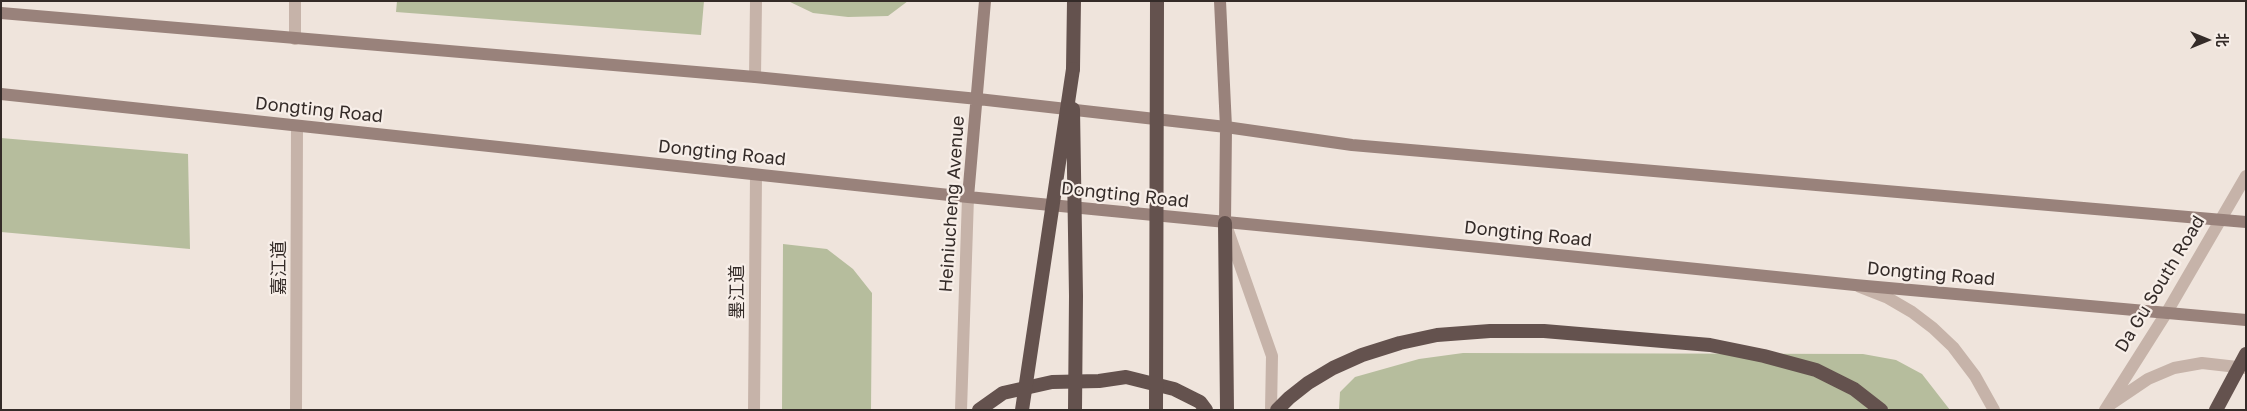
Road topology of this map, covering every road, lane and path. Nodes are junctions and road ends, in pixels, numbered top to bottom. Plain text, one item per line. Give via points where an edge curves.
1 (295, 1) edge
2 (756, 1) edge
3 (985, 1) edge
4 (1074, 1) edge
5 (1157, 1) edge
6 (1220, 1) edge
7 (1, 13) edge
8 (294, 39) junction
9 (1073, 69) junction
10 (755, 77) junction
11 (1, 94) edge
12 (978, 99) junction
13 (297, 126) junction
14 (1226, 128) junction
15 (756, 175) junction
16 (2246, 176) edge
17 (968, 198) junction
18 (2220, 219) junction
19 (1225, 222) junction
20 (2246, 222) edge
21 (1855, 285) junction
22 (2167, 312) junction
23 (2246, 320) edge
24 (2246, 354) edge
25 (2246, 368) edge
26 (2106, 408) edge
27 (296, 410) edge
28 (754, 410) edge
29 (961, 410) edge
30 (979, 410) edge
31 (1022, 410) edge
32 (1075, 410) edge
33 (1156, 410) edge
34 (1206, 410) edge
35 (1227, 410) edge
36 (1271, 410) edge
37 (1277, 410) edge
38 (1881, 410) edge
39 (1994, 410) edge
40 (2216, 410) edge

1 - 8 street
2 - 10 street
3 - 12 main road, Heiniucheng Avenue
4 - 9 highway
5 - 33 highway, bridge
6 - 14 main road
7 - 8 main road
8 - 10 main road
9 - 31 highway, bridge
9 - 32 highway, bridge
10 - 12 main road
11 - 13 main road, Dongting Road
12 - 14 main road
12 - 17 main road, Heiniucheng Avenue
13 - 15 main road, Dongting Road
13 - 27 street, 嘉江道
14 - 18 main road via 1352,145
14 - 19 main road
15 - 17 main road, Dongting Road
15 - 28 street, 墨江道
16 - 18 street, Da Gu South Road
17 - 19 main road, Dongting Road
17 - 29 street, Heiniucheng Avenue
18 - 20 main road
18 - 22 street, Da Gu South Road
19 - 21 main road, Dongting Road
19 - 35 highway
19 - 36 street via 1272,356
21 - 22 main road, Dongting Road
21 - 39 street via 1888,298 1933,328 1953,347 1975,376
22 - 23 main road, Dongting Road
22 - 26 street, Da Gu South Road
24 - 40 highway, bridge
25 - 26 street via 2202,363 2174,368 2148,379
30 - 34 highway via 1003,393 1052,382 1126,377 1174,389 1200,402
37 - 38 highway via 1308,383 1362,355 1436,335 1490,331 1544,331 1710,345 1816,370 1854,389

